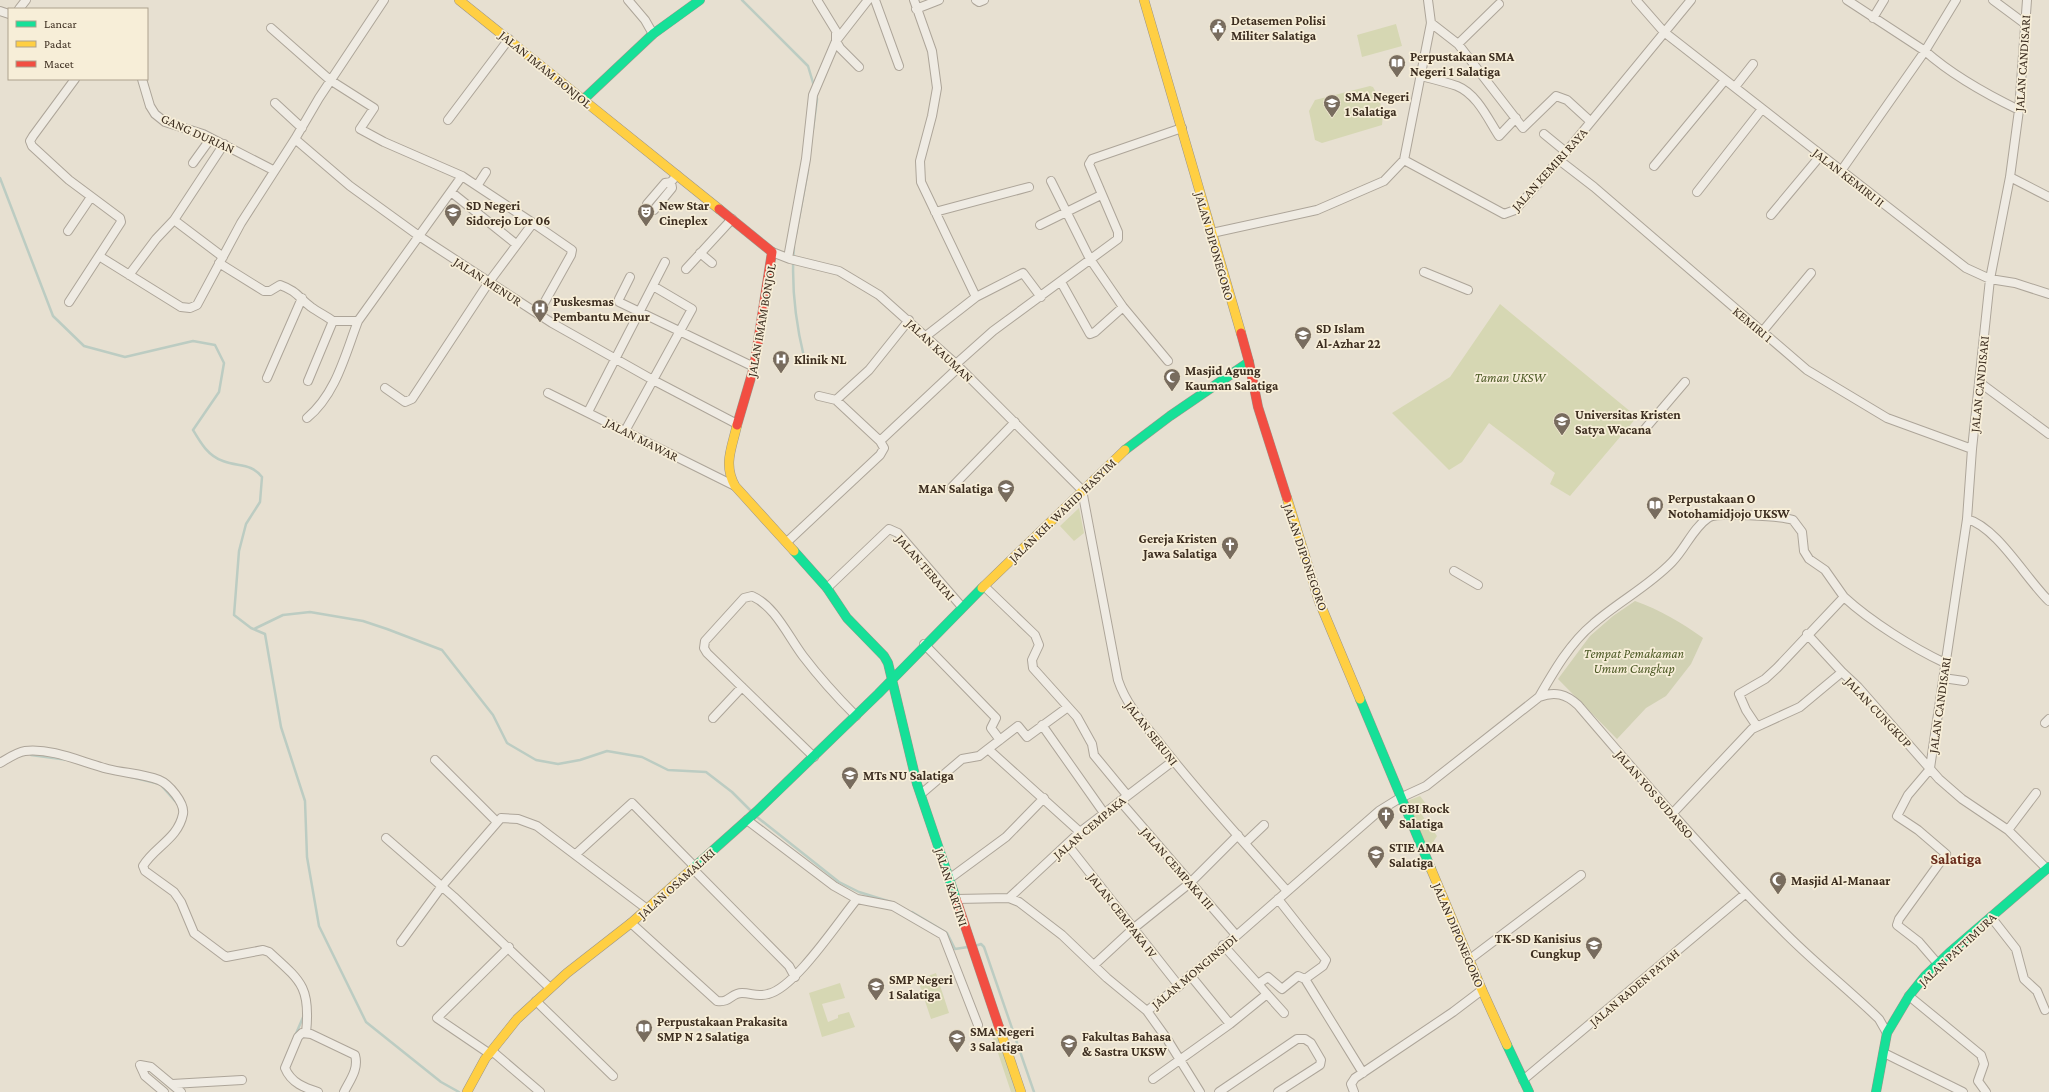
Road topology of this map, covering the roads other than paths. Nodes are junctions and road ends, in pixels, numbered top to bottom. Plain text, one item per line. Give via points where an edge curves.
1 (26, 0) edge
2 (384, 0) edge
3 (459, 0) edge
4 (628, 0) edge
5 (700, 0) edge
6 (817, 0) edge
7 (868, 0) edge
8 (875, 0) edge
9 (914, 0) edge
10 (939, 0) edge
11 (976, 0) edge
12 (984, 0) edge
13 (1144, 0) edge
14 (1428, 0) edge
15 (1636, 0) edge
16 (1691, 0) edge
17 (1846, 0) edge
18 (1884, 0) edge
19 (1956, 0) edge
20 (1993, 0) edge
21 (2027, 0) edge
22 (1499, 4) dead end
23 (20, 8) edge
24 (916, 9) junction
25 (1873, 18) junction
26 (1432, 23) junction
27 (2024, 23) junction
28 (271, 28) dead end
29 (1664, 32) junction
30 (654, 34) junction
31 (509, 39) junction
32 (836, 41) junction
33 (1458, 44) junction
34 (1925, 51) junction
35 (1753, 64) dead end
36 (899, 66) dead end
37 (859, 67) dead end
38 (1421, 76) junction
39 (74, 80) edge
40 (142, 80) edge
41 (330, 80) junction
42 (1725, 80) junction
43 (1735, 87) junction
44 (584, 99) junction
45 (275, 103) dead end
46 (1762, 109) junction
47 (2020, 110) junction
48 (1516, 118) junction
49 (448, 120) dead end
50 (1590, 121) junction
51 (302, 128) junction
52 (1182, 128) junction
53 (1544, 134) dead end
54 (211, 138) junction
55 (295, 139) junction
56 (224, 144) junction
57 (1566, 152) junction
58 (1821, 155) junction
59 (1404, 160) junction
60 (1559, 160) junction
61 (193, 163) dead end
62 (1654, 166) dead end
63 (273, 170) junction
64 (1841, 170) junction
65 (486, 172) dead end
66 (677, 175) junction
67 (462, 176) junction
68 (2010, 177) junction
69 (1051, 181) dead end
70 (671, 182) junction
71 (477, 186) junction
72 (1029, 187) dead end
73 (451, 192) junction
74 (1697, 192) dead end
75 (1101, 195) junction
76 (91, 196) junction
77 (2049, 197) edge
78 (647, 204) dead end
79 (654, 210) dead end
80 (935, 212) junction
81 (1067, 213) junction
82 (1770, 215) dead end
83 (732, 219) junction
84 (174, 220) junction
85 (533, 223) junction
86 (1040, 225) dead end
87 (68, 232) dead end
88 (1212, 233) junction
89 (419, 236) junction
90 (516, 244) junction
91 (772, 252) junction
92 (700, 253) junction
93 (100, 256) junction
94 (792, 259) junction
95 (1090, 259) junction
96 (221, 260) junction
97 (666, 262) dead end
98 (712, 263) dead end
99 (686, 268) dead end
100 (1424, 272) dead end
101 (1811, 272) dead end
102 (129, 274) junction
103 (630, 277) dead end
104 (1990, 279) junction
105 (489, 282) junction
106 (1061, 282) junction
107 (653, 286) junction
108 (1468, 290) dead end
109 (2049, 294) edge
110 (976, 297) junction
111 (1041, 297) junction
112 (302, 298) junction
113 (69, 302) dead end
114 (1124, 307) junction
115 (640, 312) junction
116 (538, 314) junction
117 (909, 320) junction
118 (333, 321) junction
119 (358, 321) junction
120 (680, 331) junction
121 (1762, 332) junction
122 (926, 336) junction
123 (615, 360) junction
124 (1168, 361) dead end
125 (1249, 362) junction
126 (958, 366) junction
127 (754, 367) junction
128 (267, 378) dead end
129 (653, 380) junction
130 (308, 381) dead end
131 (1685, 382) dead end
132 (1979, 382) junction
133 (385, 388) dead end
134 (548, 393) dead end
135 (819, 396) dead end
136 (836, 400) junction
137 (588, 412) junction
138 (307, 418) dead end
139 (1014, 422) junction
140 (737, 424) junction
141 (1644, 430) dead end
142 (625, 431) junction
143 (2049, 434) edge
144 (880, 441) junction
145 (1972, 449) junction
146 (735, 486) junction
147 (952, 486) dead end
148 (1082, 490) junction
149 (1967, 519) junction
150 (787, 542) junction
151 (1454, 571) dead end
152 (1478, 584) dead end
153 (984, 586) junction
154 (827, 588) junction
155 (1844, 597) junction
156 (2049, 601) edge
157 (962, 607) junction
158 (1807, 634) junction
159 (924, 644) junction
160 (1946, 663) junction
161 (1842, 672) junction
162 (1943, 678) junction
163 (892, 679) junction
164 (1964, 681) dead end
165 (742, 687) junction
166 (1539, 697) junction
167 (1068, 707) junction
168 (856, 716) junction
169 (713, 718) dead end
170 (1042, 725) junction
171 (1756, 725) junction
172 (1000, 740) junction
173 (988, 749) junction
174 (814, 758) junction
175 (435, 760) dead end
176 (1173, 761) junction
177 (0, 763) edge
178 (1930, 769) junction
179 (2036, 793) dead end
180 (920, 794) junction
181 (1128, 795) junction
182 (1044, 798) junction
183 (1400, 798) junction
184 (1120, 801) junction
185 (1104, 813) junction
186 (1672, 814) junction
187 (751, 816) junction
188 (497, 822) junction
189 (1264, 825) dead end
190 (2008, 830) junction
191 (1080, 832) junction
192 (1238, 835) junction
193 (386, 838) dead end
194 (1245, 843) junction
195 (1067, 844) junction
196 (576, 854) junction
197 (693, 867) junction
198 (2048, 868) edge
199 (1581, 876) dead end
200 (949, 879) junction
201 (1190, 883) junction
202 (442, 886) junction
203 (1287, 891) junction
204 (1745, 894) junction
205 (1010, 898) junction
206 (857, 899) junction
207 (1278, 899) junction
208 (956, 900) junction
209 (647, 909) junction
210 (1991, 917) junction
211 (631, 923) junction
212 (1134, 928) junction
213 (1236, 935) junction
214 (401, 942) dead end
215 (1223, 945) junction
216 (509, 948) junction
217 (1470, 959) junction
218 (1094, 964) junction
219 (1938, 964) junction
220 (1190, 975) junction
221 (795, 977) junction
222 (1305, 979) junction
223 (1258, 984) junction
224 (1179, 986) junction
225 (550, 988) junction
226 (1482, 990) junction
227 (1267, 994) junction
228 (1909, 996) junction
229 (536, 1001) junction
230 (2046, 1010) dead end
231 (1147, 1011) junction
232 (1284, 1013) dead end
233 (1230, 1024) junction
234 (978, 1025) dead end
235 (306, 1033) junction
236 (1887, 1033) junction
237 (491, 1052) junction
238 (1884, 1053) junction
239 (1181, 1060) junction
240 (1363, 1073) junction
241 (613, 1076) dead end
242 (1153, 1079) dead end
243 (242, 1080) dead end
244 (1523, 1080) junction
245 (172, 1084) junction
246 (160, 1091) edge
247 (181, 1092) edge
248 (318, 1092) edge
249 (344, 1092) edge
250 (467, 1092) edge
251 (540, 1092) edge
252 (1021, 1092) edge
253 (1200, 1092) edge
254 (1219, 1092) edge
255 (1278, 1092) edge
256 (1354, 1092) edge
257 (1529, 1092) edge
258 (1876, 1092) edge
259 (1963, 1092) edge
260 (1986, 1092) edge

1 - 23 street
2 - 41 street
3 - 31 main road, JALAN IMAM BONJOL
4 - 30 street
5 - 30 main road
6 - 32 street via 836,31
7 - 32 street
8 - 36 street
9 - 24 street
10 - 24 street
11 - 12 street
13 - 52 main road, JALAN DIPONEGORO
14 - 26 street
15 - 29 street, JALAN KEMIRI II
16 - 29 street, JALAN KEMIRI RAYA
17 - 25 street
18 - 25 street
19 - 34 street
20 - 27 street
21 - 27 street, JALAN CANDISARI
22 - 33 street
24 - 80 street via 932,51 936,76 937,97 920,161 921,182
25 - 34 street
26 - 33 street
26 - 38 street
27 - 47 street, JALAN CANDISARI
28 - 41 street
29 - 42 street, JALAN KEMIRI II
29 - 50 street, JALAN KEMIRI RAYA
30 - 44 main road
31 - 44 main road, JALAN IMAM BONJOL
31 - 49 street
32 - 37 street
32 - 94 street via 815,91
33 - 48 street
34 - 47 street via 1986,93
34 - 64 street
35 - 43 street
38 - 48 street via 1465,91 1474,98 1499,136
38 - 59 street
39 - 76 street via 30,141 42,157
40 - 54 street, GANG DURIAN via 155,114 165,122
41 - 51 street
41 - 67 street via 374,108 360,129
42 - 43 street, JALAN KEMIRI II
42 - 62 street
43 - 46 street, JALAN KEMIRI II
44 - 66 main road, JALAN IMAM BONJOL
45 - 51 street
46 - 58 street, JALAN KEMIRI II
46 - 74 street
47 - 68 street, JALAN CANDISARI
48 - 50 street via 1524,128 1556,96 1567,100
50 - 57 street, JALAN KEMIRI RAYA
51 - 55 street
52 - 75 street via 1092,159 1089,164
52 - 88 main road, JALAN DIPONEGORO
53 - 57 street
54 - 56 street, GANG DURIAN
54 - 61 street
55 - 63 street
55 - 89 street, JALAN MENUR via 350,186
56 - 63 street, GANG DURIAN
56 - 84 street
57 - 60 street, JALAN KEMIRI RAYA
58 - 64 street, JALAN KEMIRI II
58 - 82 street
59 - 60 street, JALAN KEMIRI RAYA via 1504,214 1515,210
59 - 88 street via 1384,181 1317,210
60 - 121 street, KEMIRI 1 via 1594,187
63 - 96 street
64 - 104 street, JALAN KEMIRI II via 1966,268
65 - 71 street
66 - 70 street
66 - 83 main road, JALAN IMAM BONJOL
67 - 71 street
67 - 73 street
68 - 77 street
68 - 104 street, JALAN CANDISARI
69 - 81 street
70 - 78 street via 665,183
70 - 79 street via 672,188
71 - 85 street
72 - 80 street
73 - 89 street
73 - 90 street
75 - 81 street
75 - 95 street via 1119,236 1116,242
76 - 87 street
76 - 93 street via 121,220
80 - 110 street
81 - 86 street
81 - 95 street
83 - 91 main road, JALAN IMAM BONJOL
83 - 92 street
84 - 96 street
84 - 102 street
85 - 90 street
85 - 116 street via 572,250 572,255
88 - 125 main road, JALAN DIPONEGORO
89 - 105 street, JALAN MENUR
89 - 119 street
90 - 105 street
91 - 94 street, JALAN KAUMAN
91 - 127 main road, JALAN IMAM BONJOL
92 - 98 street
92 - 99 street
93 - 102 street
93 - 113 street
94 - 117 street, JALAN KAUMAN via 847,274 879,295
95 - 106 street
95 - 114 street
96 - 102 street via 198,304 190,308 181,307
96 - 112 street via 264,291 270,291 280,285
97 - 107 street
100 - 108 street
101 - 121 street
103 - 115 street via 619,300
104 - 109 street, JALAN KEMIRI II via 2015,283
104 - 132 street, JALAN CANDISARI
105 - 116 street, JALAN MENUR
105 - 133 street via 412,399 405,402
106 - 111 street
106 - 114 street via 1090,334
107 - 115 street
107 - 120 street via 691,308
110 - 111 street via 1023,274
110 - 122 street
111 - 126 street via 993,331
112 - 118 street
112 - 128 street
114 - 124 street
115 - 120 street
115 - 123 street
116 - 123 street, JALAN MENUR
117 - 122 street, JALAN KAUMAN
117 - 136 street via 870,370
118 - 119 street
118 - 130 street
119 - 138 street via 332,388 319,408
120 - 127 street
120 - 129 street
121 - 145 street, KEMIRI 1 via 1807,370 1887,418
122 - 126 street, JALAN KAUMAN
123 - 129 street, JALAN MENUR
123 - 137 street
125 - 148 main road, JALAN KH. WAHID HASYIM via 1170,416 1122,453
125 - 183 main road, JALAN DIPONEGORO via 1261,414 1319,601
126 - 139 street, JALAN KAUMAN
126 - 144 street
127 - 140 main road, JALAN IMAM BONJOL
129 - 140 street, JALAN MENUR
129 - 142 street
131 - 141 street
132 - 143 street
132 - 145 street, JALAN CANDISARI
134 - 137 street, JALAN MAWAR
135 - 136 street
136 - 144 street
137 - 142 street, JALAN MAWAR
139 - 147 street
139 - 148 street, JALAN KAUMAN
140 - 146 main road, JALAN IMAM BONJOL via 728,464 729,475
142 - 146 street, JALAN MAWAR
144 - 150 street via 884,446 880,455
145 - 149 street, JALAN CANDISARI
146 - 150 main road, JALAN IMAM BONJOL
148 - 153 main road, JALAN KH. WAHID HASYIM
148 - 176 street, JALAN SERUNI via 1120,687 1128,704
149 - 156 street via 1985,528
149 - 160 street, JALAN CANDISARI
150 - 154 main road, JALAN IMAM BONJOL
151 - 152 street
153 - 157 main road, JALAN KH. WAHID HASYIM
153 - 167 street via 1035,636 1039,645 1032,660 1033,668
154 - 157 street, JALAN TERATAI via 889,529 898,533
154 - 163 main road, JALAN IMAM BONJOL via 847,618 884,656
155 - 158 street
155 - 160 street via 1924,653
155 - 166 street via 1825,570 1804,551 1802,532 1792,520 1757,516 1715,516 1709,518 1695,532 1672,563 1592,624 1578,639
157 - 159 main road, JALAN KH. WAHID HASYIM
158 - 161 street
158 - 171 street via 1771,674 1739,694
159 - 163 main road, JALAN KH. WAHID HASYIM
159 - 172 street via 996,718 991,728
160 - 162 street, JALAN CANDISARI
161 - 171 street, JALAN CUNGKUP via 1800,707
161 - 178 street, JALAN CUNGKUP
162 - 164 street
162 - 178 street, JALAN CANDISARI
163 - 168 main road, JALAN OSAMALIKI
163 - 180 main road, JALAN KARTINI
165 - 168 street via 704,648 705,641 744,598 752,596 767,605 828,688
165 - 169 street
165 - 174 street
166 - 183 street, JALAN YOS SUDARSO via 1426,786
166 - 186 street, JALAN YOS SUDARSO via 1556,693 1572,700
167 - 170 street
167 - 181 street via 1084,728 1094,755
168 - 174 main road, JALAN OSAMALIKI
170 - 172 street via 1027,737 1018,726
170 - 185 street
171 - 186 street, JALAN CUNGKUP
172 - 173 street
173 - 180 street via 979,756 962,759
173 - 182 street
174 - 187 main road, JALAN OSAMALIKI
175 - 188 street
176 - 181 street, JALAN CEMPAKA
176 - 192 street, JALAN SERUNI
177 - 235 street via 24,751 51,753 160,780 168,786 182,806 183,813 169,841 146,860 144,871 174,892 194,933 214,949 226,957 264,950 296,977 303,987 308,1013
178 - 190 street, JALAN CUNGKUP via 1962,799
178 - 219 street via 1908,795 1897,816 1946,854 1897,925 1924,946
179 - 190 street
180 - 200 main road, JALAN KARTINI
181 - 184 street, JALAN CEMPAKA
182 - 191 street
182 - 200 street via 1024,820 994,846
183 - 203 street, JALAN MONGINSIDI via 1380,811
183 - 217 main road, JALAN DIPONEGORO
184 - 185 street, JALAN CEMPAKA
184 - 201 street, JALAN CEMPAKA III
185 - 191 street, JALAN CEMPAKA
186 - 204 street, JALAN YOS SUDARSO
187 - 197 main road, JALAN OSAMALIKI
187 - 206 street via 826,880
188 - 196 street via 501,818 507,818 529,822
188 - 202 street
189 - 194 street
190 - 198 street, JALAN CUNGKUP
191 - 195 street, JALAN CEMPAKA
192 - 194 street, JALAN SERUNI
192 - 201 street
193 - 202 street
194 - 203 street, JALAN SERUNI
195 - 205 street, JALAN CEMPAKA
195 - 212 street, JALAN CEMPAKA IV
196 - 197 street via 632,803
196 - 209 street
197 - 209 main road, JALAN OSAMALIKI
197 - 221 street via 789,966
198 - 210 main road, JALAN PATTIMURA
199 - 217 street
200 - 208 main road, JALAN KARTINI
201 - 212 street
201 - 213 street, JALAN CEMPAKA III
202 - 214 street
202 - 216 street
203 - 207 street, JALAN MONGINSIDI
204 - 236 street, JALAN YOS SUDARSO via 1879,1019
204 - 244 street, JALAN RADEN PATAH
205 - 208 street
205 - 218 street, JALAN MONGINSIDI via 1056,930
206 - 221 street
206 - 234 street via 893,906 943,935
207 - 213 street, JALAN MONGINSIDI
207 - 222 street via 1326,960 1323,966
208 - 252 main road, JALAN KARTINI
209 - 211 main road, JALAN OSAMALIKI
210 - 219 main road, JALAN PATTIMURA
210 - 230 street via 2016,949 2024,979 2037,991
211 - 221 street via 717,1002 726,1001 743,992 757,996 769,994 786,986
211 - 225 main road, JALAN OSAMALIKI
212 - 218 street
212 - 224 street, JALAN CEMPAKA IV
213 - 215 street, JALAN MONGINSIDI
215 - 220 street, JALAN MONGINSIDI
215 - 223 street
216 - 225 street
216 - 237 street via 437,1018
217 - 226 main road, JALAN DIPONEGORO
218 - 231 street, JALAN MONGINSIDI
219 - 228 main road, JALAN PATTIMURA
220 - 224 street, JALAN MONGINSIDI
220 - 233 street
222 - 223 street via 1298,976 1282,989 1268,977
222 - 240 street via 1317,994
223 - 227 street
224 - 231 street, JALAN MONGINSIDI
225 - 229 main road, JALAN OSAMALIKI
226 - 240 street
226 - 244 main road, JALAN DIPONEGORO
227 - 232 street
227 - 233 street
228 - 236 main road, JALAN PATTIMURA
228 - 260 street via 1981,1055 1984,1064 1978,1081
229 - 237 main road, JALAN OSAMALIKI via 517,1019
229 - 241 street
231 - 239 street
233 - 239 street
235 - 248 street via 298,1037 285,1068 288,1075 297,1083
235 - 249 street via 355,1055 357,1062 354,1074
236 - 238 main road, JALAN PATTIMURA
237 - 250 main road, JALAN OSAMALIKI
237 - 251 street
238 - 258 main road, JALAN PATTIMURA
238 - 259 street
239 - 242 street
239 - 253 street
240 - 256 street via 1352,1082
243 - 245 street
244 - 257 main road, JALAN DIPONEGORO
245 - 246 street via 151,1067 140,1065 145,1076
245 - 247 street
254 - 255 street via 1297,1039 1305,1039 1321,1060 1320,1065

